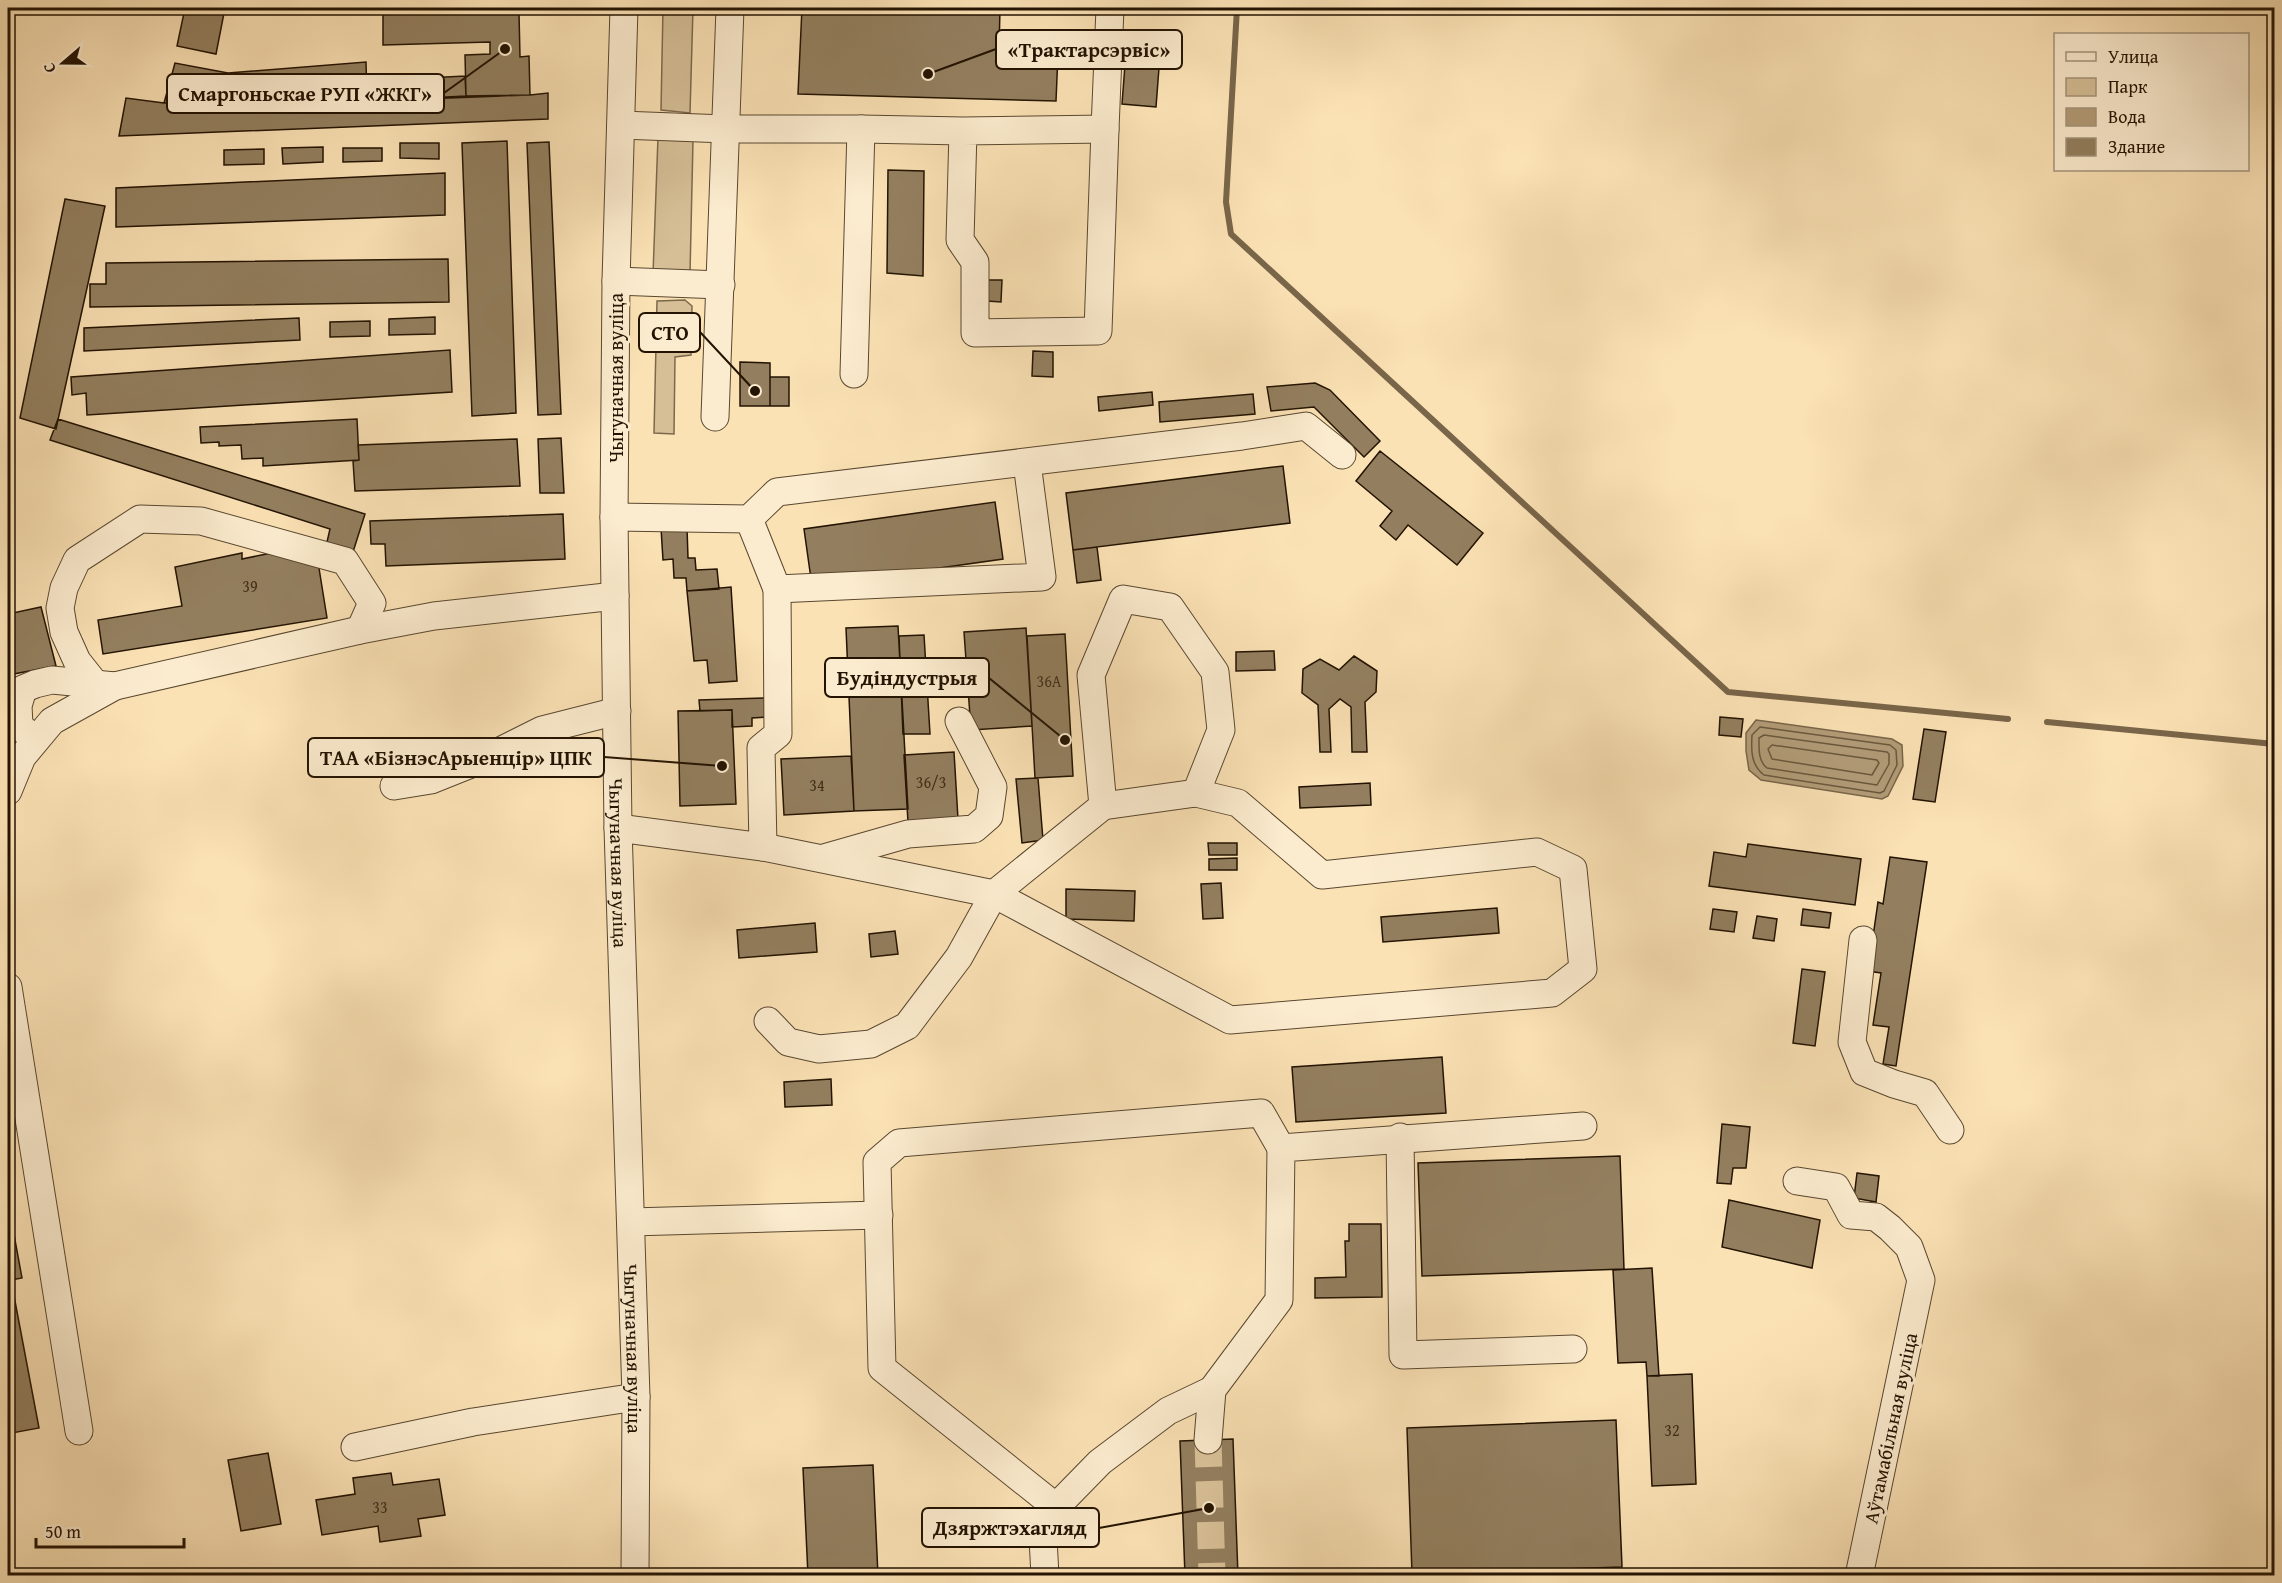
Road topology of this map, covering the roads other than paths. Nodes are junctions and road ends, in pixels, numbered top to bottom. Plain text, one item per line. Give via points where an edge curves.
1 (624, 8) edge
2 (730, 8) edge
3 (1110, 8) edge
4 (621, 125) junction
5 (726, 129) junction
6 (861, 129) junction
7 (1105, 129) junction
8 (963, 131) junction
9 (615, 281) junction
10 (721, 285) junction
11 (854, 374) dead end
12 (715, 417) dead end
13 (1342, 455) dead end
14 (1027, 463) junction
15 (614, 517) junction
16 (749, 519) junction
17 (777, 589) junction
18 (615, 596) junction
19 (360, 630) junction
20 (105, 686) junction
21 (617, 711) junction
22 (959, 721) dead end
23 (26, 738) edge
24 (394, 786) dead end
25 (8, 791) edge
26 (1196, 793) junction
27 (1104, 806) junction
28 (618, 828) junction
29 (763, 848) junction
30 (820, 859) junction
31 (994, 894) junction
32 (1863, 940) dead end
33 (8, 987) edge
34 (768, 1021) dead end
35 (1583, 1126) dead end
36 (1950, 1130) dead end
37 (1400, 1137) junction
38 (1281, 1148) junction
39 (1797, 1181) dead end
40 (879, 1215) junction
41 (631, 1222) junction
42 (1573, 1349) dead end
43 (1212, 1390) junction
44 (636, 1397) junction
45 (79, 1431) dead end
46 (1208, 1440) tunnel mouth
47 (355, 1447) dead end
48 (1056, 1507) junction
49 (635, 1575) edge
50 (1045, 1575) edge
51 (1859, 1575) edge

1 - 4 street, Чыгуначная вуліца
2 - 5 street
3 - 7 street
4 - 5 street
4 - 9 street, Чыгуначная вуліца
5 - 6 street
5 - 10 street
6 - 8 street
6 - 11 street
7 - 8 street
7 - 8 street via 1098,331 1053,332 975,333 975,262 960,240
9 - 10 street
9 - 15 street, Чыгуначная вуліца
10 - 12 street
13 - 14 street via 1306,426
14 - 16 street via 777,492
14 - 17 street via 1042,577
15 - 16 street
15 - 18 street, Чыгуначная вуліца
16 - 17 street
17 - 29 street via 778,734 761,748
18 - 19 street via 434,616
18 - 21 street, Чыгуначная вуліца
19 - 20 street
19 - 20 street via 372,603 345,561 201,521 140,519 77,560 64,588 60,608 64,632 77,661
20 - 23 street
20 - 23 street via 52,680 23,689 18,706 19,725
21 - 24 street via 542,730 432,780
21 - 28 street, Чыгуначная вуліца
22 - 30 street via 993,787 989,816 974,829 908,834
23 - 25 street
26 - 27 street
26 - 27 street via 1221,730 1215,672 1170,607 1123,599 1091,675
26 - 31 street via 1238,803 1322,875 1537,852 1573,869 1584,969 1552,993 1230,1020
27 - 31 street
28 - 29 street
28 - 41 street, Чыгуначная вуліца
29 - 30 street
30 - 31 street
31 - 34 street via 959,957 907,1026 871,1044 819,1049 788,1042
32 - 36 street via 1852,1042 1864,1072 1925,1093
33 - 45 street
35 - 37 street
37 - 38 street
37 - 42 street via 1403,1355
38 - 40 street via 1261,1113 899,1143 878,1162
38 - 43 street via 1279,1300
39 - 51 street, Аўтамабільная вуліца via 1836,1187 1851,1215 1875,1217 1890,1228 1909,1247 1921,1280
40 - 41 street
40 - 48 street via 882,1368
41 - 44 street, Чыгуначная вуліца
43 - 46 street
43 - 48 street via 1168,1411 1100,1462
44 - 47 street via 473,1422
44 - 49 street, Чыгуначная вуліца
48 - 50 street via 1043,1538

